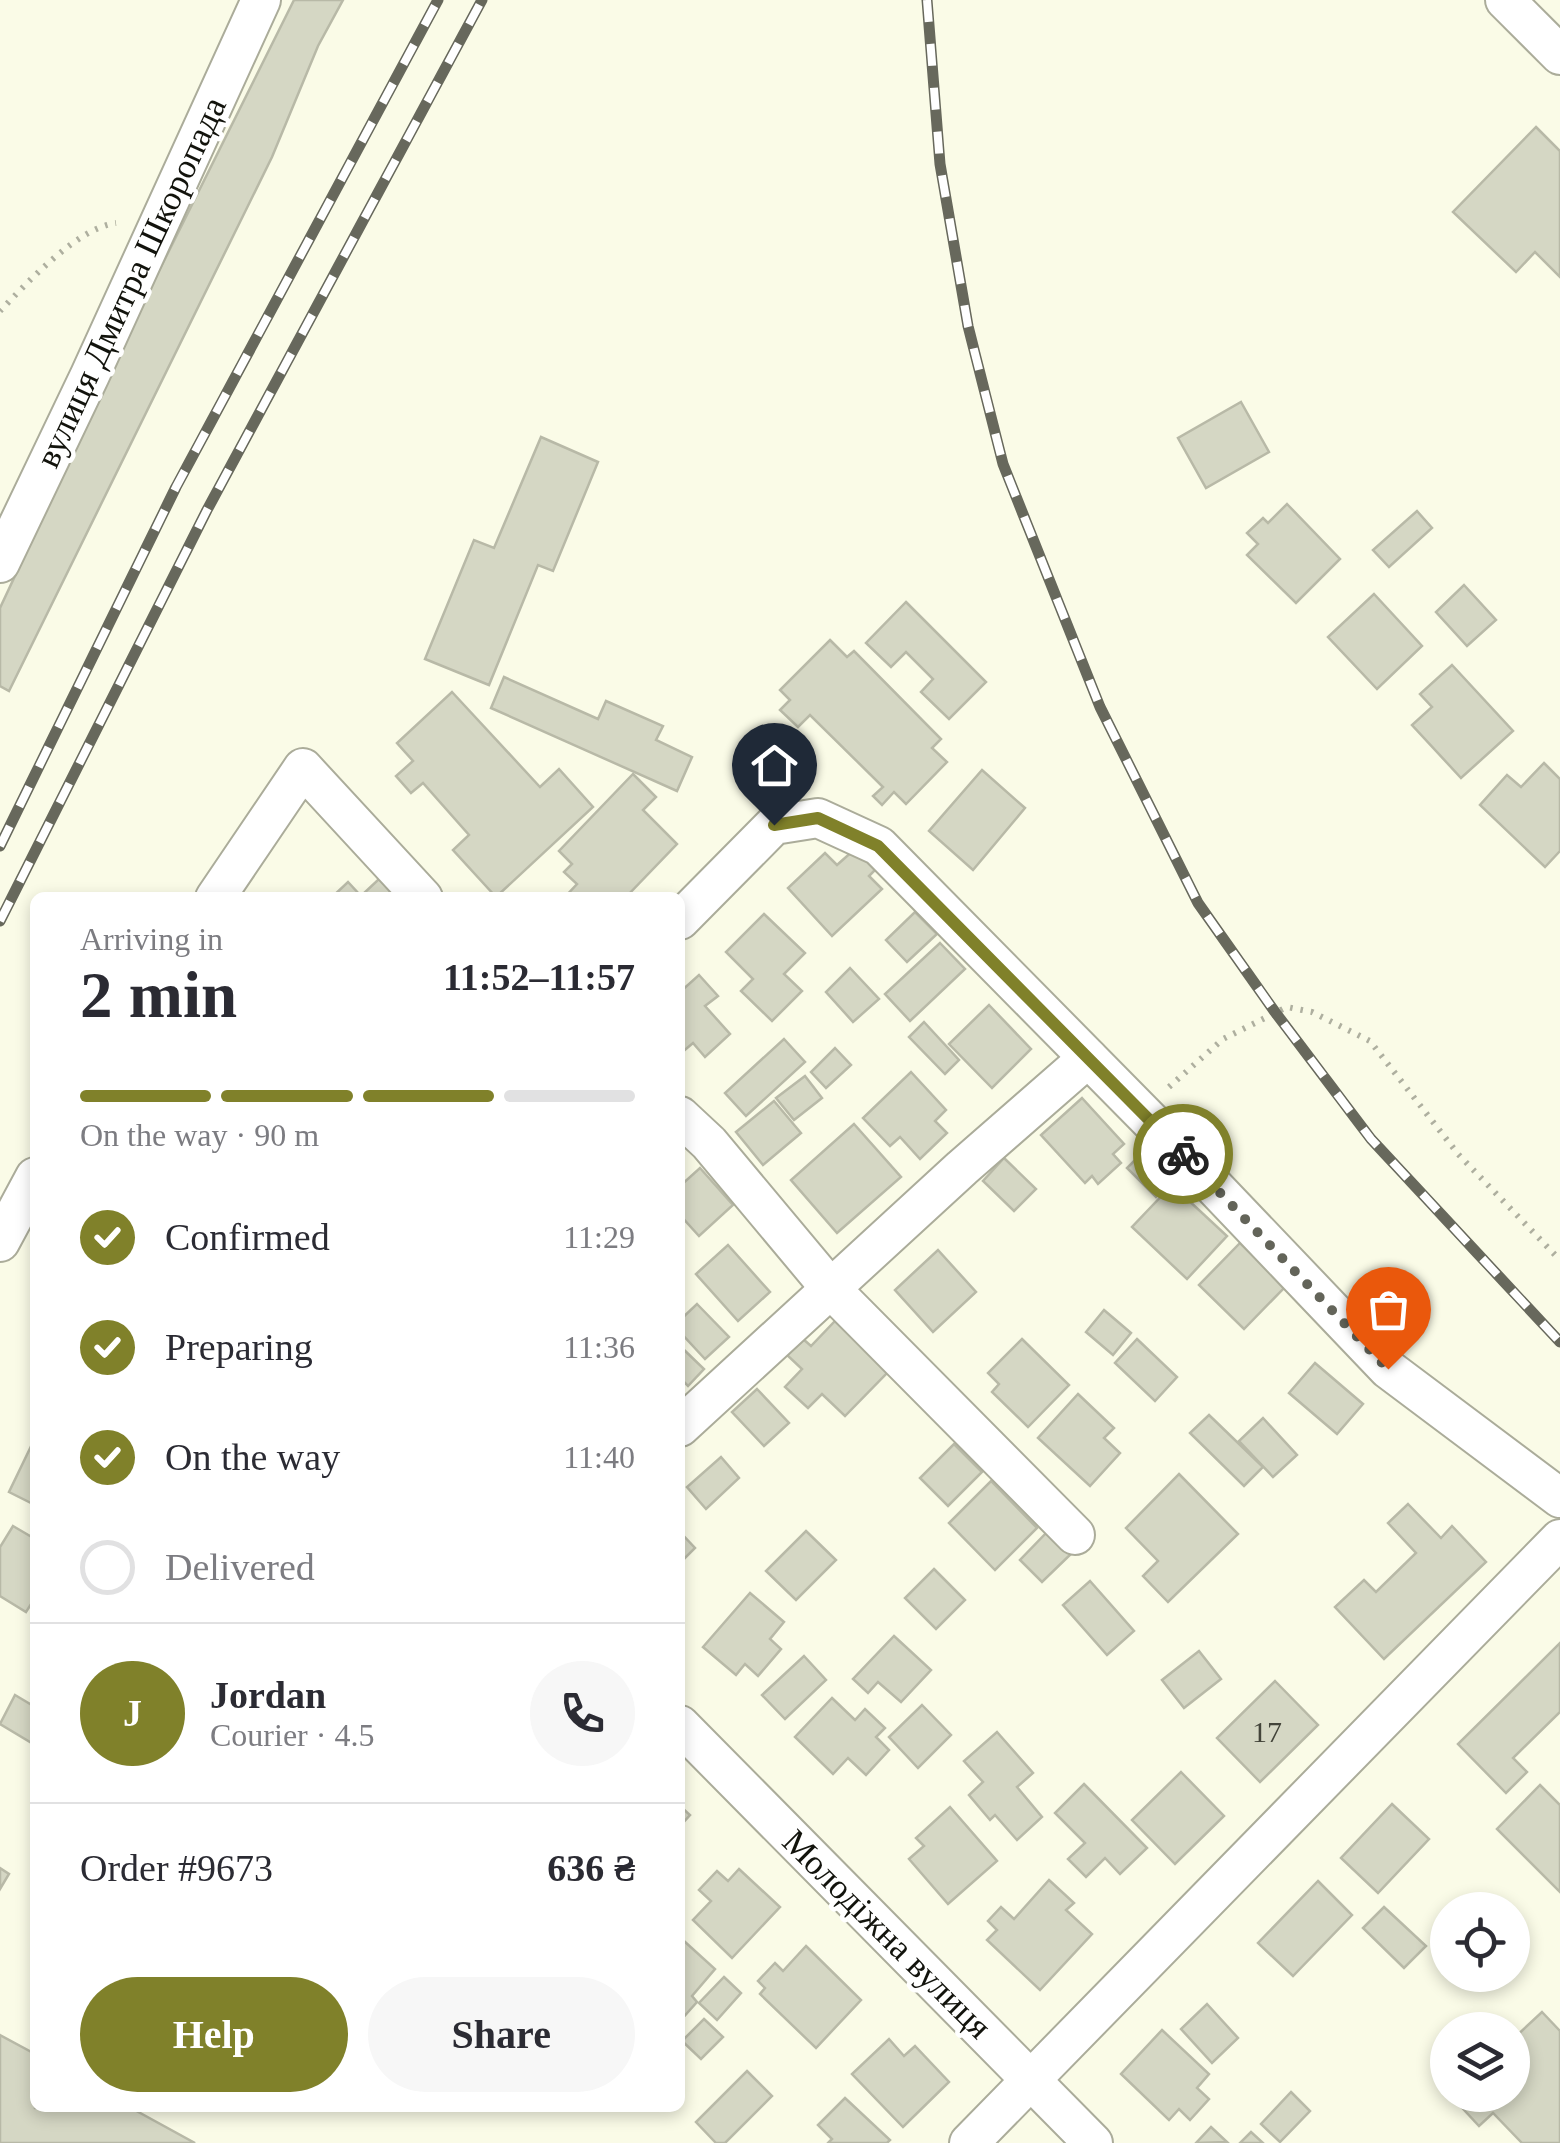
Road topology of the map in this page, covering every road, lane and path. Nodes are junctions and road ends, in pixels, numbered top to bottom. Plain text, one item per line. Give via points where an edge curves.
1 (261, 0) edge
2 (1505, 0) edge
3 (1560, 55) edge
4 (162, 217) junction
5 (0, 312) edge
6 (0, 564) edge
7 (219, 892) edge
8 (417, 892) edge
9 (685, 915) edge
10 (1088, 1058) junction
11 (1141, 1112) junction
12 (685, 1120) edge
13 (30, 1186) edge
14 (0, 1242) edge
15 (1560, 1260) edge
16 (831, 1289) junction
17 (685, 1422) edge
18 (1560, 1498) edge
19 (1075, 1535) dead end
20 (1560, 1539) edge
21 (685, 1731) edge
22 (1033, 2081) junction
23 (970, 2143) edge
24 (1093, 2143) edge

1 - 4 street, вулиця Дмитра Шкоропада
2 - 3 street
4 - 5 path via 103,225 43,266
4 - 6 street, вулиця Дмитра Шкоропада
7 - 8 street via 303,768
9 - 10 street via 774,825 818,818 878,846
10 - 11 street
10 - 16 street
11 - 15 path via 1224,1039 1287,1008 1312,1012 1370,1041 1458,1154
11 - 18 street via 1388,1369
12 - 16 street
13 - 14 street
16 - 17 street
16 - 19 street
20 - 22 street
21 - 22 street, Молодіжна вулиця
22 - 23 street
22 - 24 street, Молодіжна вулиця

